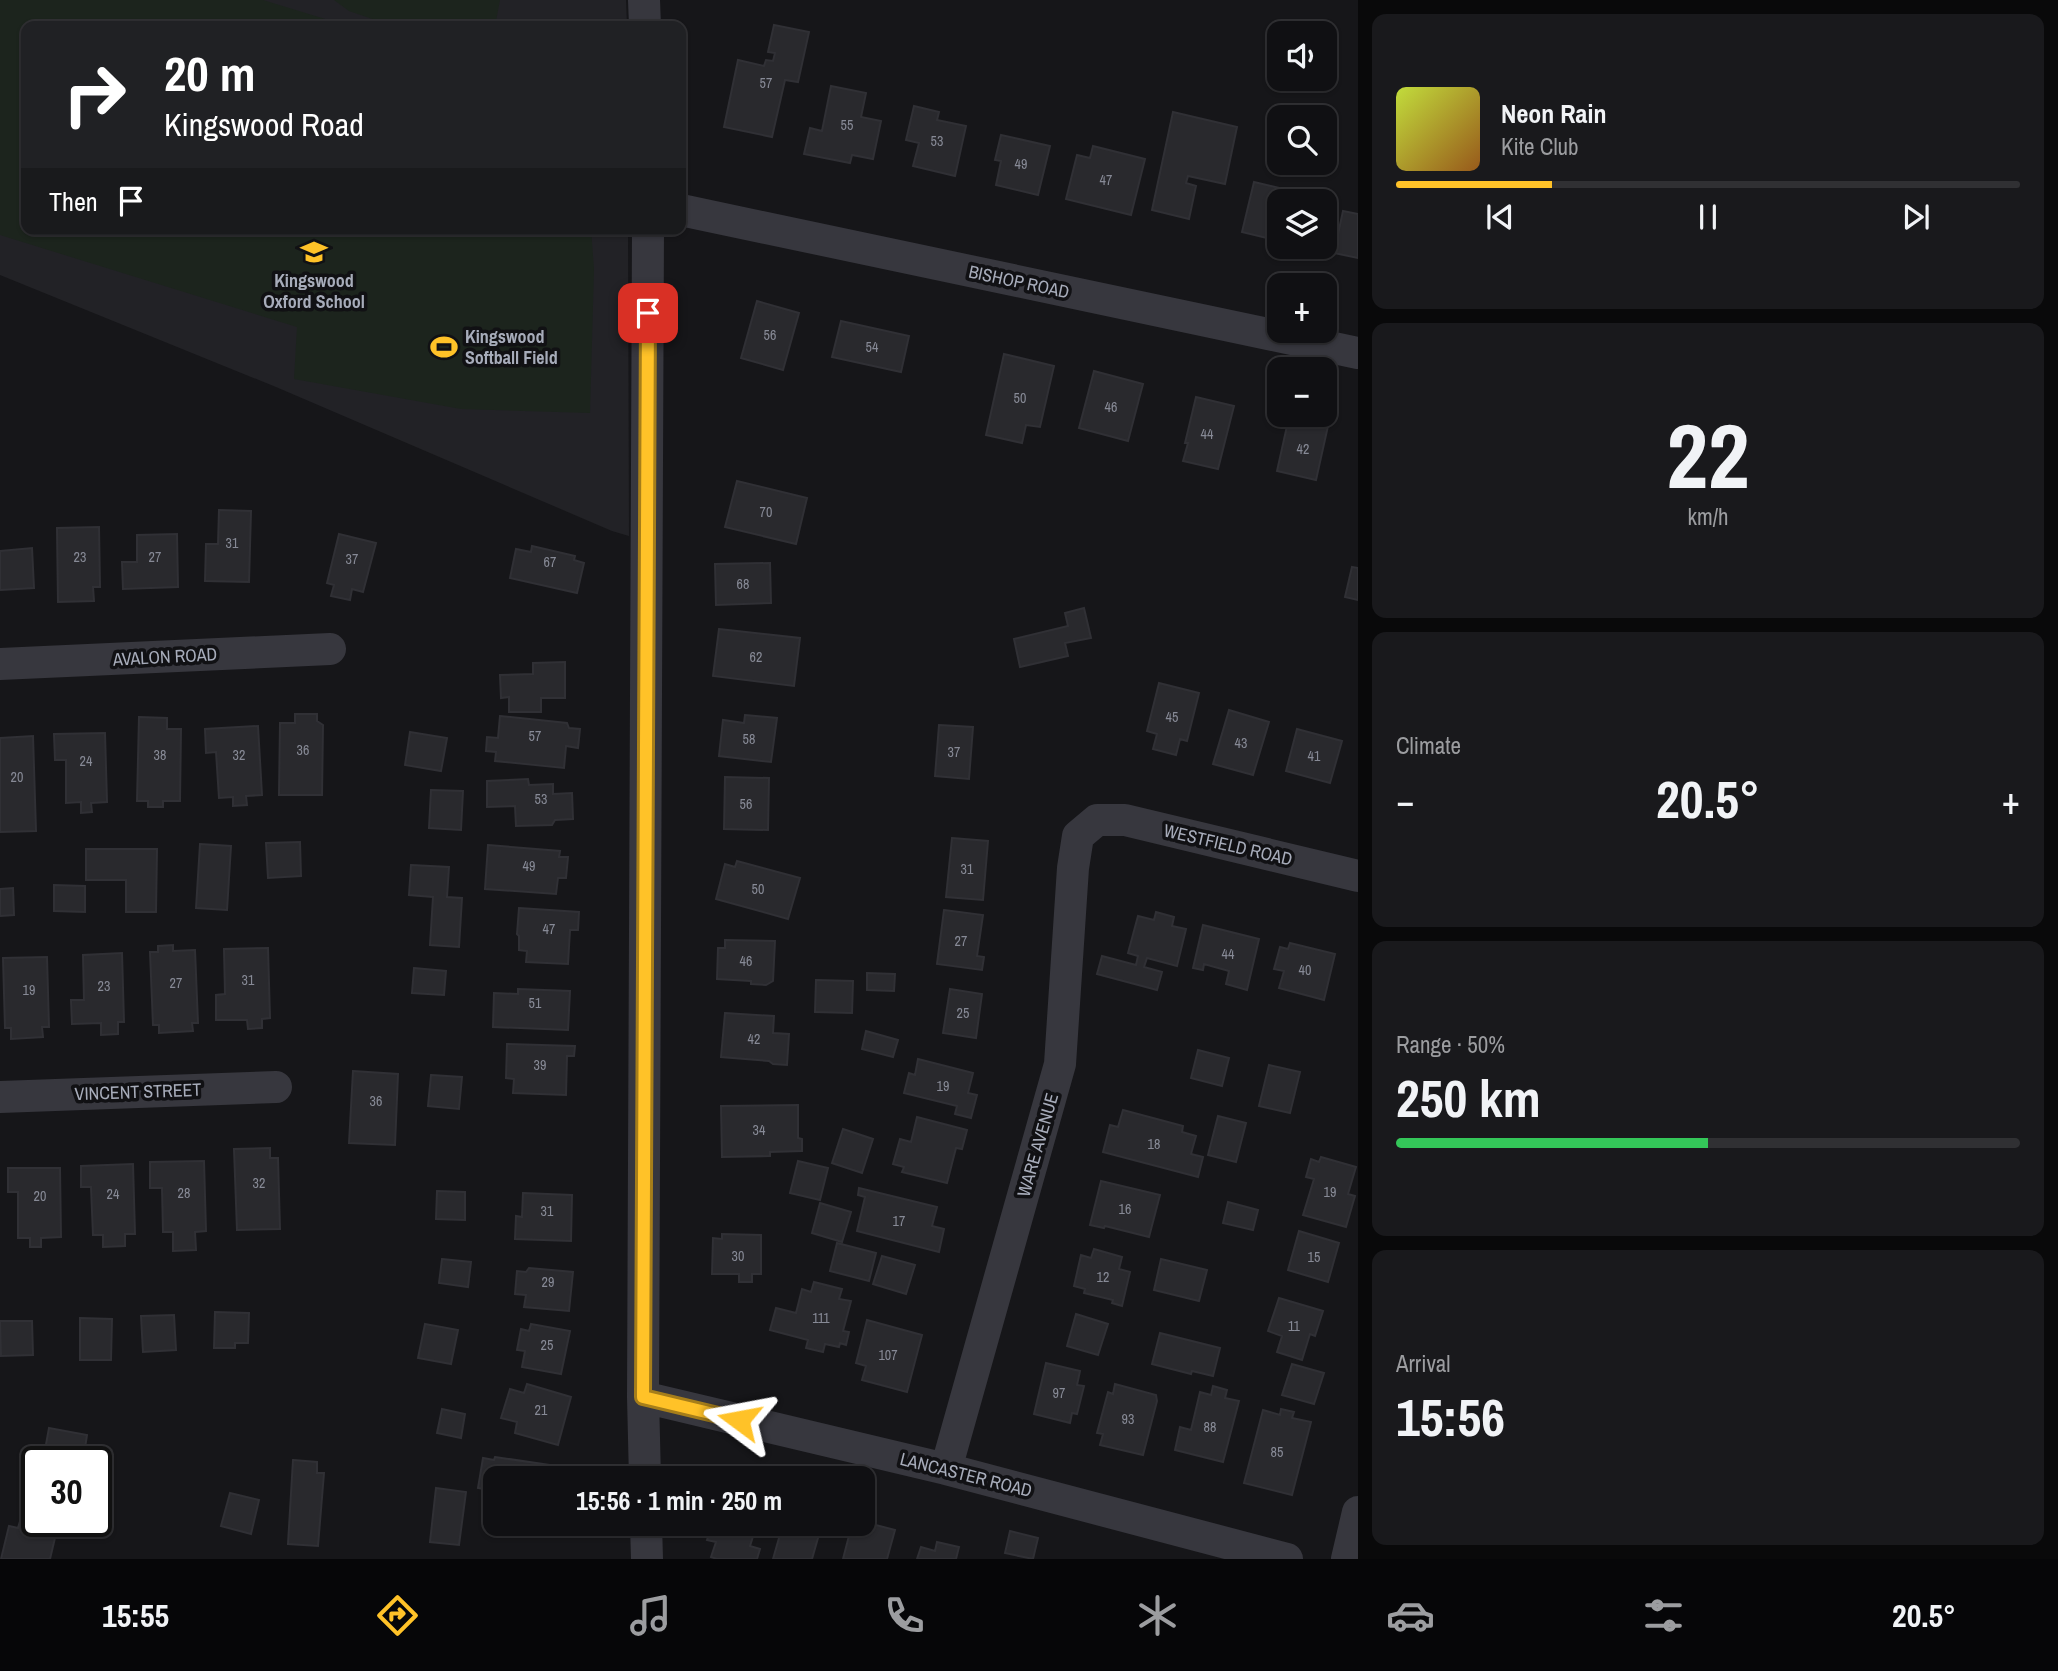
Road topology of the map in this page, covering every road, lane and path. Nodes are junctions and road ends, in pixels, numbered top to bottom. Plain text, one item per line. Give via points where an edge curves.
1 (644, 0) edge
2 (645, 21) edge
3 (686, 211) edge
4 (648, 235) edge
5 (1358, 353) edge
6 (330, 649) dead end
7 (0, 664) edge
8 (1097, 820) joint
9 (1358, 876) edge
10 (276, 1087) dead end
11 (0, 1097) edge
12 (643, 1397) junction
13 (645, 1466) edge
14 (946, 1469) junction
15 (1358, 1512) edge
16 (646, 1536) edge
17 (647, 1559) edge
18 (1287, 1559) edge
19 (1347, 1559) edge

1 - 2 street
3 - 5 street, BISHOP ROAD
4 - 12 street
6 - 7 street, AVALON ROAD
8 - 9 street, WESTFIELD ROAD via 1125,820
8 - 14 street, WARE AVENUE via 1078,836 1073,867 1060,1064
10 - 11 street, VINCENT STREET
12 - 13 street
12 - 14 street, LANCASTER ROAD
14 - 18 street, LANCASTER ROAD
15 - 19 street
16 - 17 street

